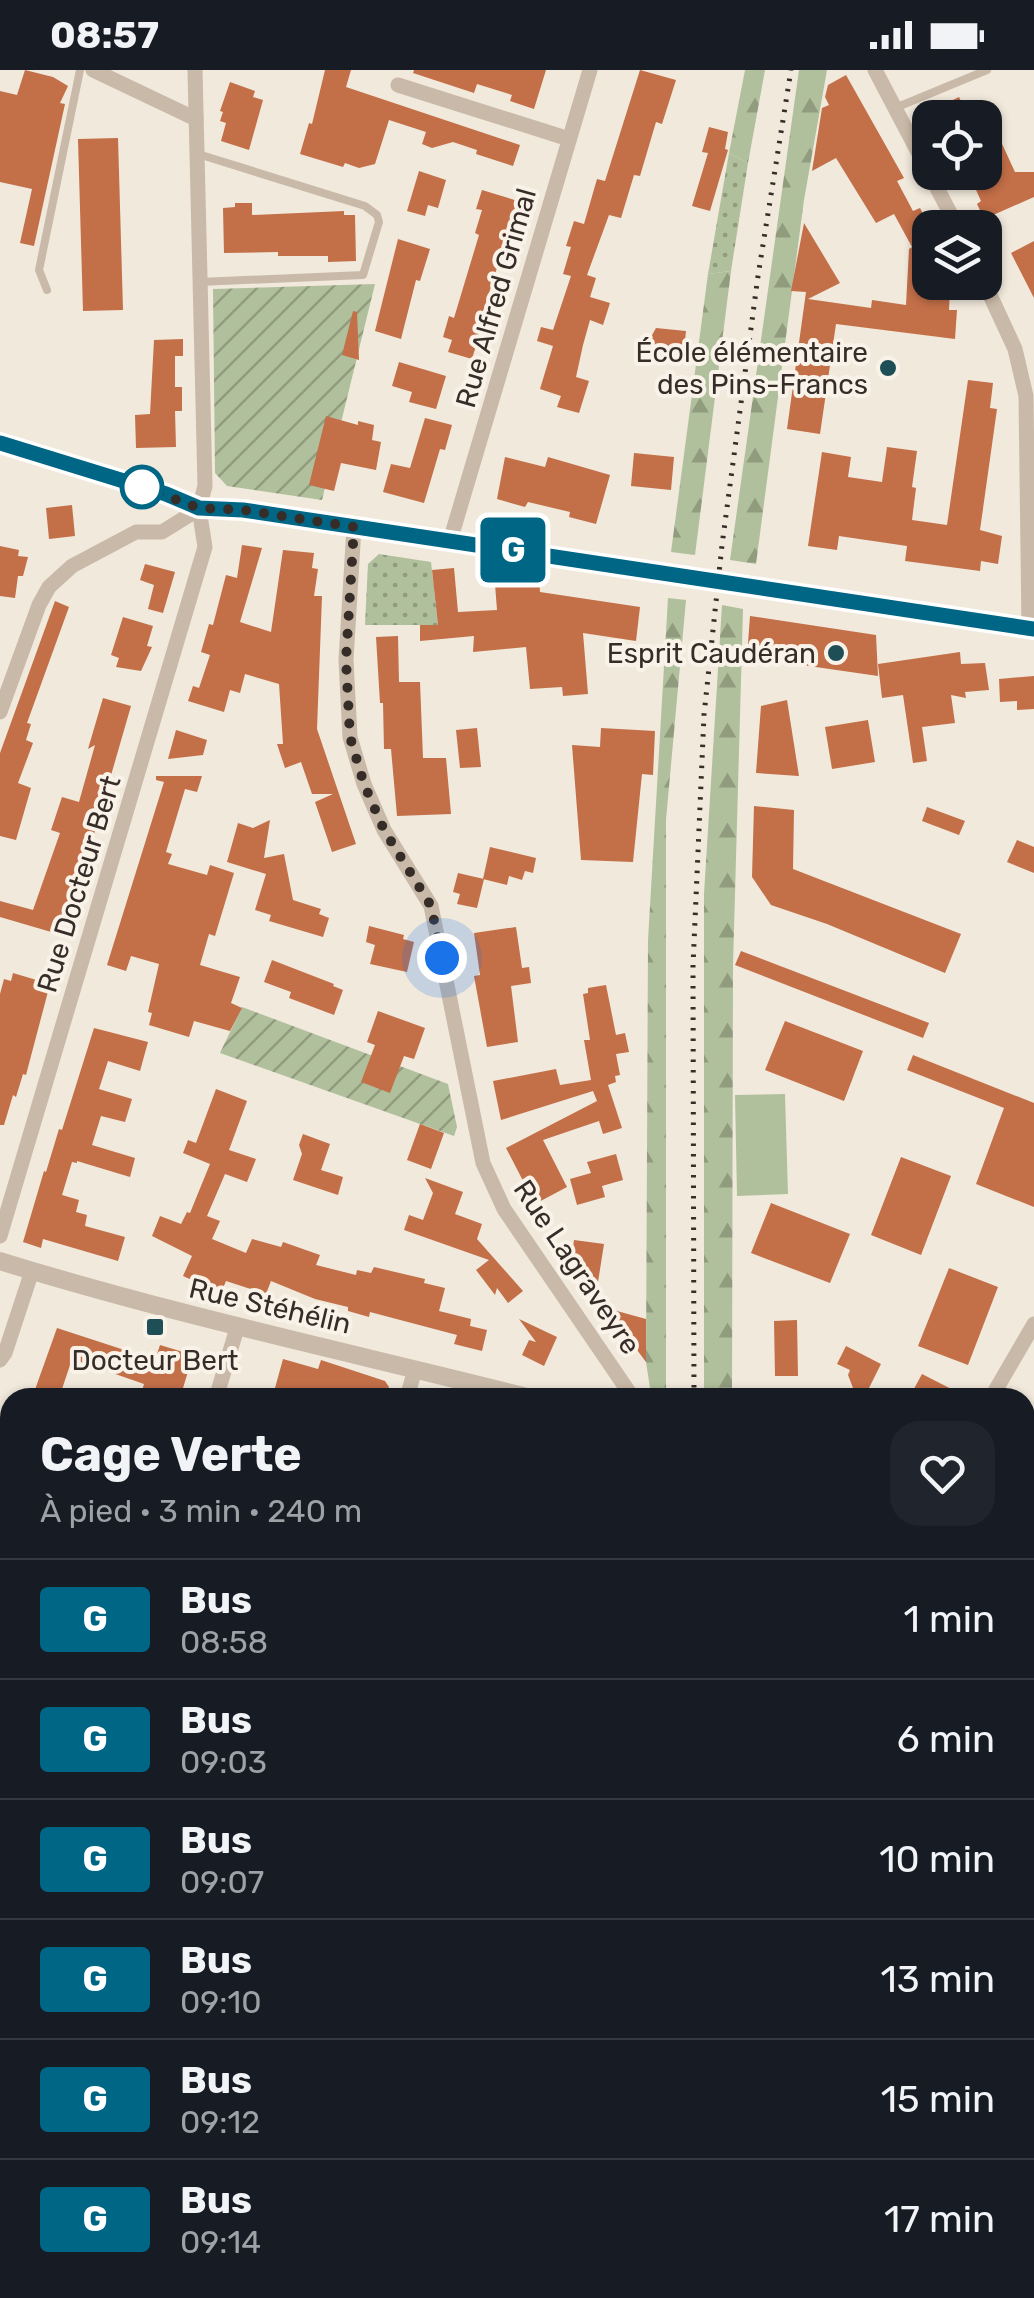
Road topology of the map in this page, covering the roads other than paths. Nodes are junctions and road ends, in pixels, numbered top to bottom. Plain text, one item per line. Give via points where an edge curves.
1 (80, 70) edge
2 (93, 70) edge
3 (195, 70) edge
4 (590, 70) edge
5 (875, 70) edge
6 (986, 70) edge
7 (398, 85) dead end
8 (895, 108) junction
9 (196, 119) junction
10 (569, 139) junction
11 (196, 154) junction
12 (949, 210) edge
13 (200, 282) junction
14 (47, 290) dead end
15 (992, 300) edge
16 (1030, 397) edge
17 (0, 444) edge
18 (199, 508) junction
19 (354, 527) junction
20 (450, 540) junction
21 (1032, 628) edge
22 (0, 712) edge
23 (0, 1236) edge
24 (0, 1261) edge
25 (32, 1271) junction
26 (1034, 1324) edge
27 (238, 1325) junction
28 (0, 1360) edge
29 (415, 1369) junction
30 (219, 1388) edge
31 (410, 1388) edge
32 (490, 1388) edge
33 (626, 1388) edge
34 (997, 1388) edge

1 - 14 lane via 39,270
2 - 9 street
3 - 9 street
4 - 10 street, Rue Alfred Grimal
5 - 8 street
6 - 8 lane
7 - 10 street
8 - 12 street
9 - 11 street
10 - 20 street, Rue Alfred Grimal
11 - 13 street
11 - 13 lane via 365,206 378,222 364,274
13 - 18 street via 205,486
15 - 16 street
16 - 21 street
17 - 18 main road
18 - 19 main road
18 - 22 street via 162,532 136,532 72,566 49,587
18 - 23 street, Rue Docteur Bert via 205,546
19 - 20 main road
19 - 33 street, Rue Lagraveyre via 346,660 350,737 364,784 431,906 484,1163 504,1210
20 - 21 main road, bridge
24 - 25 street, Rue Stéhélin
25 - 27 street, Rue Stéhélin
25 - 28 street
26 - 34 street
27 - 29 street, Rue Stéhélin
27 - 30 street
29 - 31 street
29 - 32 street, Rue Stéhélin

